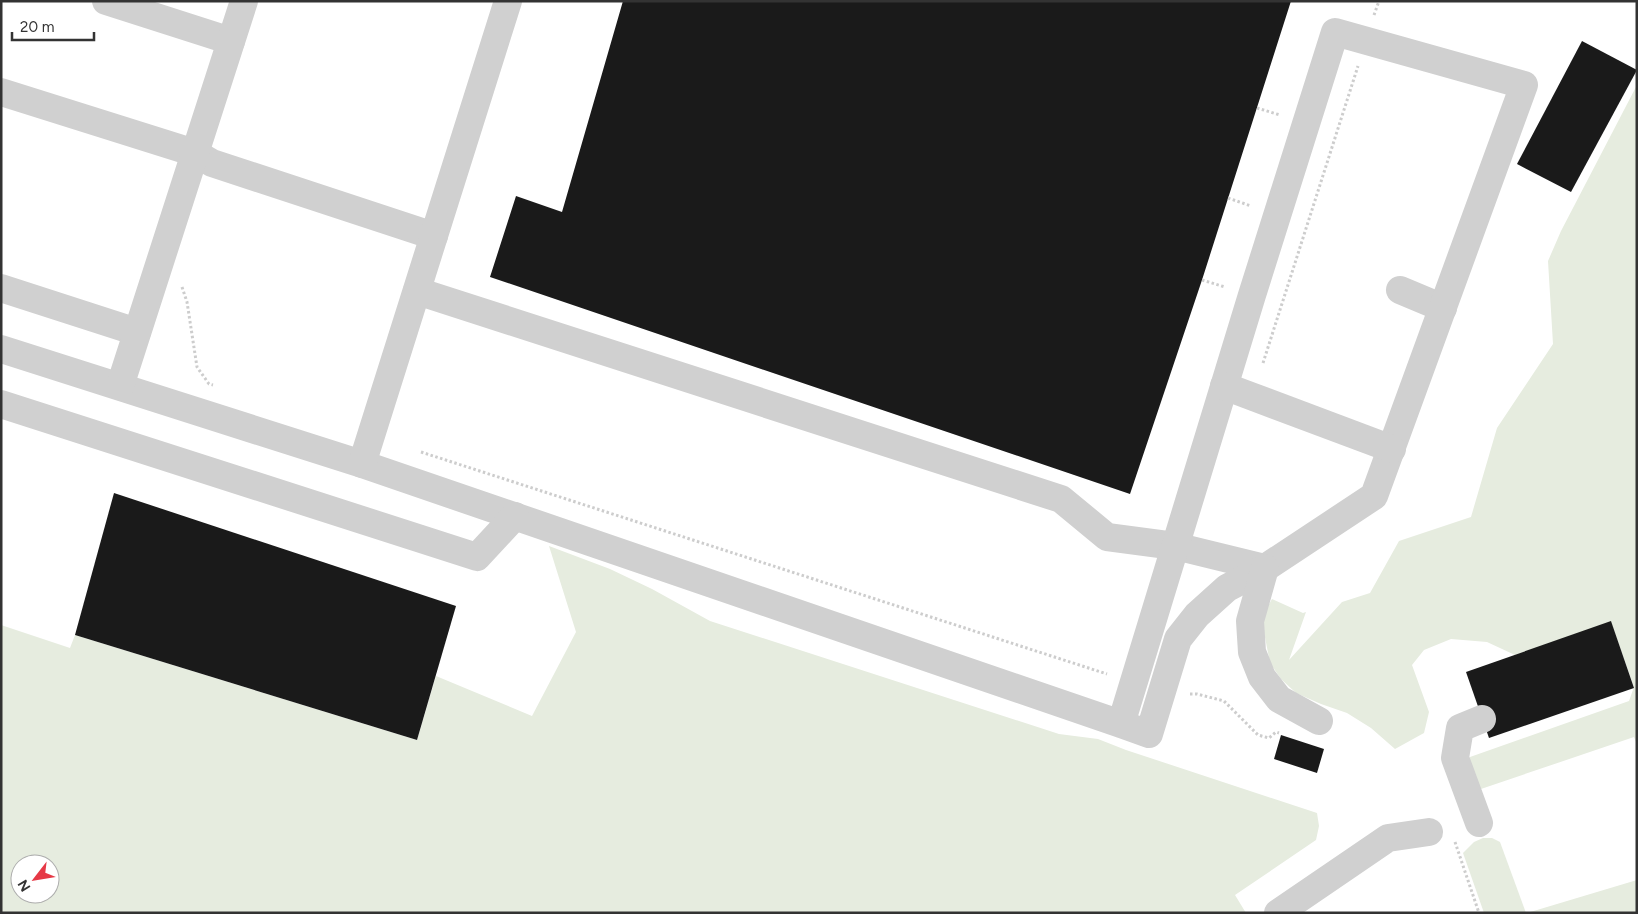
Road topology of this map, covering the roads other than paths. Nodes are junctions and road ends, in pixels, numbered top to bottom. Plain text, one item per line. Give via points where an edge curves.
1 (106, 1) edge
2 (244, 1) edge
3 (508, 1) edge
4 (231, 41) junction
5 (1, 92) edge
6 (195, 154) junction
7 (434, 236) junction
8 (1, 288) edge
9 (1400, 290) dead end
10 (417, 291) junction
11 (1443, 308) junction
12 (137, 332) junction
13 (1, 349) edge
14 (120, 386) junction
15 (1224, 386) junction
16 (1, 404) edge
17 (1392, 449) junction
18 (362, 464) junction
19 (515, 516) junction
20 (1175, 546) junction
21 (1265, 568) junction
22 (1482, 719) dead end
23 (1319, 721) dead end
24 (1121, 724) junction
25 (1479, 823) dead end
26 (1428, 832) dead end
27 (1278, 913) edge

1 - 4 lane
2 - 4 lane
3 - 7 lane
4 - 6 lane
5 - 6 lane
6 - 7 lane via 212,163
6 - 12 lane
7 - 10 lane
8 - 12 lane
9 - 11 lane
10 - 18 lane
10 - 20 lane via 1061,499 1107,537
11 - 15 lane via 1524,86 1335,32
11 - 17 lane
12 - 14 lane
13 - 14 lane
14 - 18 lane
15 - 17 lane
15 - 20 lane
16 - 19 lane via 477,557
17 - 21 lane via 1374,496
18 - 19 lane
19 - 24 lane
20 - 21 lane
20 - 24 lane
21 - 23 lane via 1250,621 1252,652 1262,677 1280,699
21 - 24 lane via 1227,588 1197,615 1178,639 1149,734
22 - 25 lane via 1460,728 1455,758
26 - 27 lane via 1388,838

